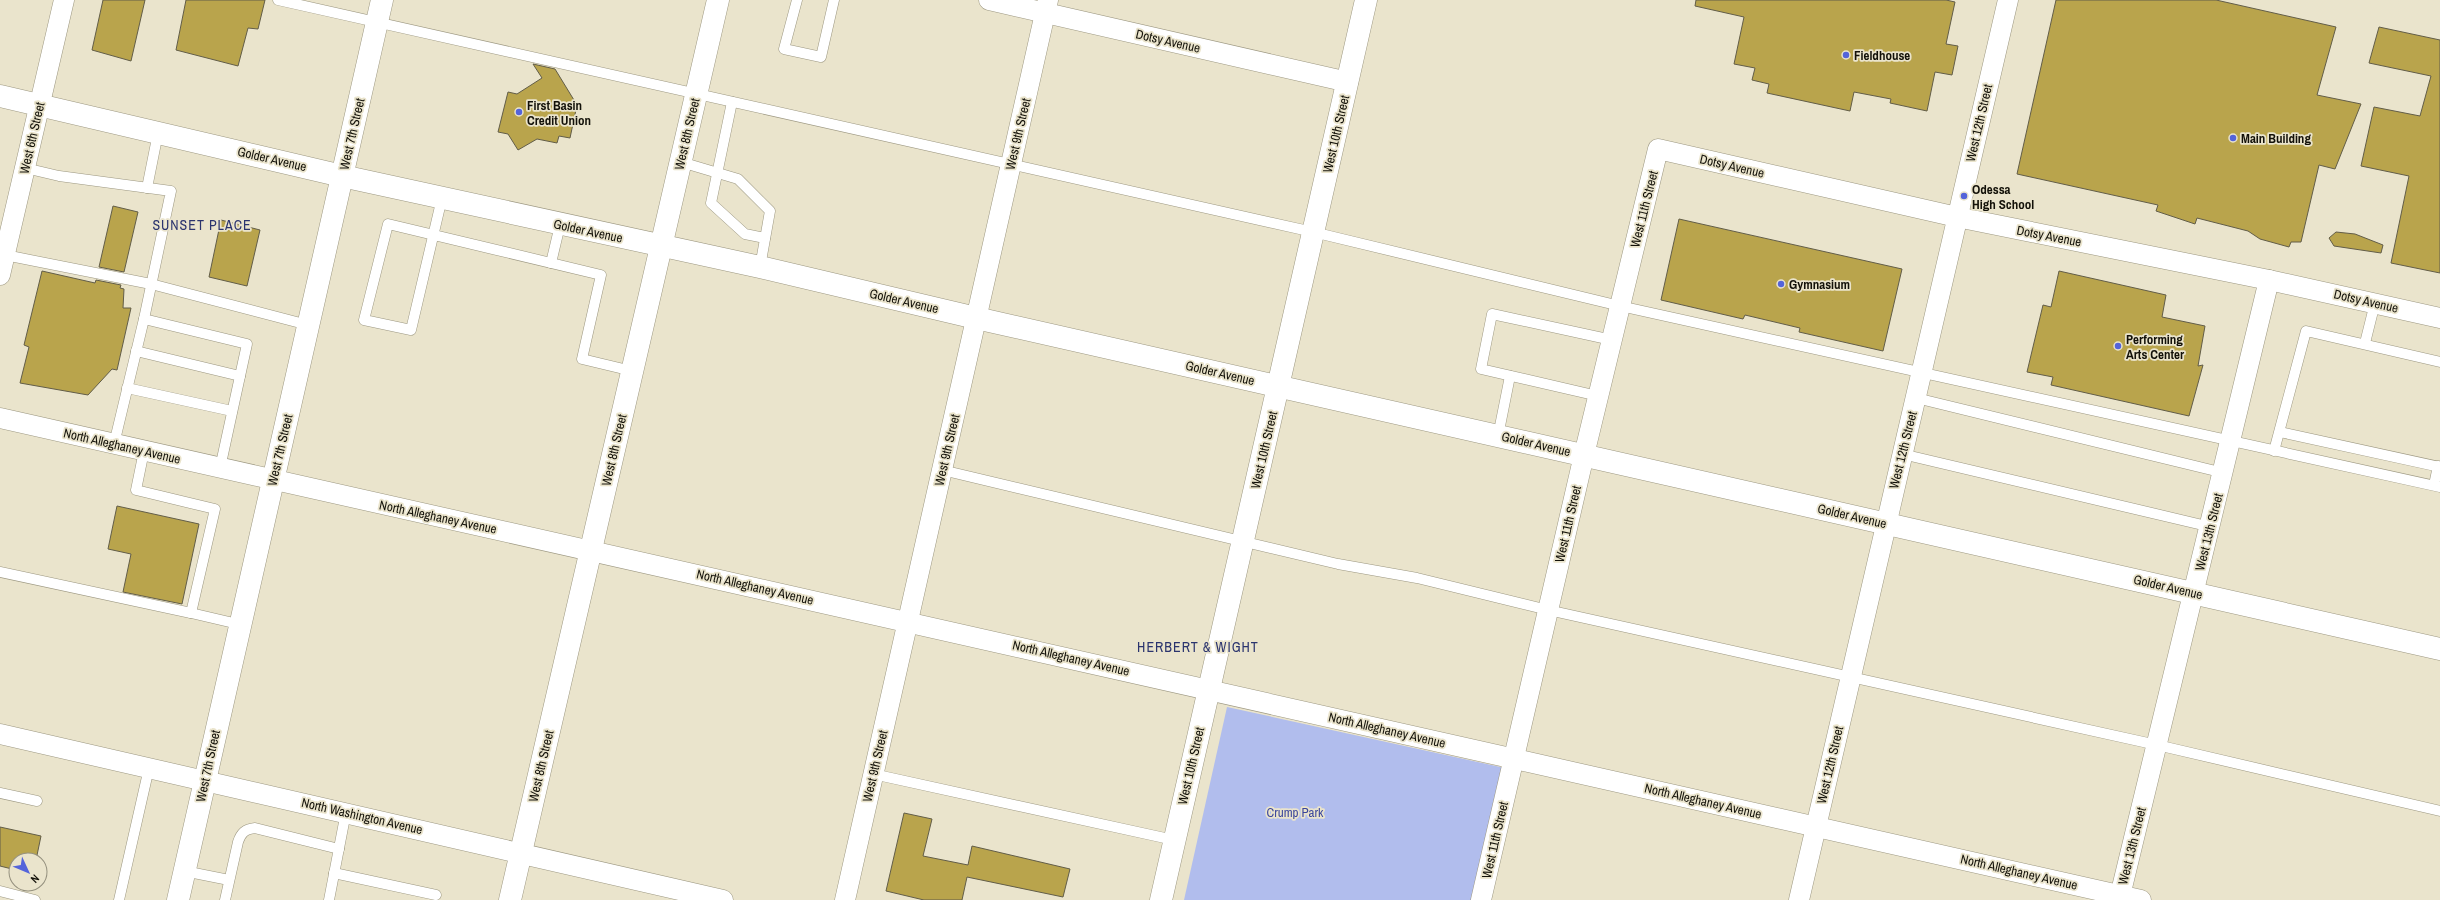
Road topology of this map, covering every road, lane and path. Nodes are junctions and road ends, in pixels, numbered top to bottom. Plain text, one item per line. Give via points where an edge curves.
1 (64, 0) edge
2 (278, 0) edge
3 (382, 0) edge
4 (718, 0) edge
5 (797, 0) edge
6 (834, 0) edge
7 (989, 0) edge
8 (1366, 0) edge
9 (2008, 0) edge
10 (1047, 7) edge
11 (377, 22) junction
12 (1348, 82) junction
13 (696, 94) junction
14 (0, 96) edge
15 (732, 102) junction
16 (40, 106) junction
17 (158, 133) junction
18 (1658, 149) joint
19 (681, 162) junction
20 (1011, 164) junction
21 (25, 168) junction
22 (719, 172) junction
23 (342, 176) junction
24 (147, 188) junction
25 (442, 198) junction
26 (1957, 218) junction
27 (560, 225) junction
28 (1313, 232) junction
29 (434, 234) junction
30 (765, 238) junction
31 (662, 247) junction
32 (5, 256) junction
33 (551, 263) junction
34 (760, 267) junction
35 (0, 275) edge
36 (2270, 280) junction
37 (151, 284) junction
38 (2374, 303) junction
39 (1620, 306) junction
40 (976, 318) junction
41 (2440, 318) edge
42 (144, 319) junction
43 (308, 325) junction
44 (1612, 340) junction
45 (2365, 343) junction
46 (136, 351) junction
47 (2440, 362) edge
48 (632, 371) junction
49 (1920, 371) junction
50 (240, 376) junction
51 (1510, 376) junction
52 (1278, 386) junction
53 (127, 388) junction
54 (1598, 396) junction
55 (1916, 398) junction
56 (232, 411) junction
57 (0, 418) edge
58 (2280, 432) junction
59 (1498, 436) junction
60 (2232, 441) junction
61 (114, 444) junction
62 (2340, 445) junction
63 (144, 451) junction
64 (2274, 451) junction
65 (1902, 454) junction
66 (1584, 455) junction
67 (2386, 455) junction
68 (2336, 463) junction
69 (2439, 466) edge
70 (220, 468) junction
71 (942, 470) junction
72 (2224, 473) junction
73 (2380, 473) junction
74 (273, 480) junction
75 (2437, 486) edge
76 (1884, 523) junction
77 (2211, 527) junction
78 (1243, 541) junction
79 (590, 550) junction
80 (0, 572) edge
81 (2194, 593) junction
82 (1548, 610) junction
83 (191, 613) junction
84 (908, 622) junction
85 (238, 624) junction
86 (2440, 649) edge
87 (1850, 677) junction
88 (1208, 690) junction
89 (0, 734) edge
90 (2157, 745) junction
91 (1514, 758) junction
92 (149, 768) junction
93 (874, 774) junction
94 (205, 780) junction
95 (0, 793) edge
96 (37, 801) dead end
97 (2440, 811) edge
98 (346, 812) junction
99 (1816, 827) junction
100 (1174, 840) junction
101 (339, 849) junction
102 (521, 852) junction
103 (184, 871) junction
104 (334, 873) junction
105 (229, 880) junction
106 (0, 891) edge
107 (436, 895) dead end
108 (2120, 898) edge
109 (35, 900) edge
110 (119, 900) edge
111 (178, 900) edge
112 (225, 900) edge
113 (329, 900) edge
114 (510, 900) edge
115 (723, 900) edge
116 (845, 900) edge
117 (1160, 900) edge
118 (1481, 900) edge
119 (1799, 900) edge
120 (2141, 900) edge

1 - 16 street, West 6th Street
2 - 11 lane
3 - 11 main road, West 7th Street
4 - 13 main road, West 8th Street
5 - 6 lane via 784,49 821,57
7 - 10 street, Dotsy Avenue
8 - 12 main road, West 10th Street
9 - 26 street, West 12th Street
10 - 12 street, Dotsy Avenue
10 - 20 street, West 9th Street
11 - 13 lane
11 - 23 main road, West 7th Street
12 - 28 main road, West 10th Street
13 - 15 lane
13 - 19 main road, West 8th Street
14 - 16 main road, Golder Avenue
15 - 20 lane
15 - 22 lane
16 - 17 main road, Golder Avenue
16 - 21 street, West 6th Street
17 - 23 main road, Golder Avenue
17 - 24 lane
18 - 26 street, Dotsy Avenue
18 - 39 street, West 11th Street
19 - 22 lane
19 - 31 main road, West 8th Street
20 - 28 lane
20 - 40 street, West 9th Street
21 - 24 lane via 59,176
21 - 32 street, West 6th Street
22 - 30 lane via 738,179 770,212
22 - 30 lane via 712,203 745,234
23 - 25 main road, Golder Avenue
23 - 43 main road, West 7th Street
24 - 37 lane via 171,191
25 - 27 main road, Golder Avenue
25 - 29 lane
26 - 36 street, Dotsy Avenue
26 - 49 street, West 12th Street
27 - 31 main road, Golder Avenue
27 - 33 lane
28 - 39 lane
28 - 52 main road, West 10th Street
29 - 29 lane via 388,224 364,320 411,330
29 - 33 lane
30 - 34 lane
31 - 34 main road, Golder Avenue
31 - 48 main road, West 8th Street
32 - 35 street, West 6th Street
32 - 37 lane
33 - 48 lane via 601,275 582,360
34 - 40 main road, Golder Avenue
36 - 38 street, Dotsy Avenue
36 - 60 street, West 13th Street
37 - 42 lane
37 - 43 lane
38 - 41 street, Dotsy Avenue
38 - 45 lane
39 - 44 street, West 11th Street
39 - 49 lane
40 - 52 main road, Golder Avenue
40 - 71 street, West 9th Street
42 - 46 lane
42 - 50 lane via 247,344
43 - 74 main road, West 7th Street
44 - 51 lane via 1492,314 1481,369
44 - 54 street, West 11th Street
45 - 47 lane
45 - 58 lane via 2306,331
46 - 50 lane
46 - 53 lane
48 - 79 main road, West 8th Street
49 - 55 street, West 12th Street
49 - 60 lane
50 - 56 lane
51 - 54 lane
51 - 59 lane
52 - 59 main road, Golder Avenue
52 - 78 main road, West 10th Street
53 - 56 lane
53 - 61 lane
54 - 66 street, West 11th Street
55 - 65 street, West 12th Street
55 - 72 lane
56 - 70 lane
57 - 61 street, North Alleghaney Avenue
58 - 62 lane
58 - 64 lane
59 - 66 main road, Golder Avenue
60 - 64 lane
60 - 72 street, West 13th Street
61 - 63 street, North Alleghaney Avenue
62 - 67 lane
62 - 68 lane
63 - 70 street, North Alleghaney Avenue
63 - 83 lane via 136,490 214,509
64 - 68 lane
65 - 76 street, West 12th Street
65 - 77 lane
66 - 76 main road, Golder Avenue
66 - 82 street, West 11th Street
67 - 69 lane
67 - 73 lane
68 - 73 lane
69 - 75 lane
70 - 74 street, North Alleghaney Avenue
71 - 78 lane
71 - 84 street, West 9th Street
72 - 77 street, West 13th Street
73 - 75 lane
74 - 79 street, North Alleghaney Avenue
74 - 85 main road, West 7th Street
76 - 81 main road, Golder Avenue
76 - 87 street, West 12th Street
77 - 81 street, West 13th Street
78 - 82 lane via 1338,564 1416,578
78 - 88 main road, West 10th Street
79 - 84 street, North Alleghaney Avenue
79 - 102 main road, West 8th Street
80 - 83 lane
81 - 86 main road, Golder Avenue
81 - 90 street, West 13th Street
82 - 87 lane
82 - 91 street, West 11th Street
83 - 85 lane
84 - 88 street, North Alleghaney Avenue
84 - 93 street, West 9th Street
85 - 94 main road, West 7th Street
87 - 90 lane
87 - 99 street, West 12th Street
88 - 91 street, North Alleghaney Avenue
88 - 100 main road, West 10th Street
89 - 92 street, North Washington Avenue
90 - 97 lane
90 - 108 street, West 13th Street
91 - 99 street, North Alleghaney Avenue
91 - 118 street, West 11th Street
92 - 94 street, North Washington Avenue
92 - 110 lane
93 - 100 lane
93 - 116 street, West 9th Street
94 - 98 street, North Washington Avenue
94 - 103 main road, West 7th Street
95 - 96 lane
98 - 101 lane
98 - 102 street, North Washington Avenue
99 - 108 street, North Alleghaney Avenue
99 - 119 street, West 12th Street
100 - 117 main road, West 10th Street
101 - 104 lane
101 - 105 lane via 248,828 241,833
102 - 114 main road, West 8th Street
102 - 115 street, North Washington Avenue
103 - 105 lane
103 - 111 main road, West 7th Street
104 - 107 lane
104 - 113 lane
105 - 112 lane
106 - 109 lane
108 - 120 street, North Alleghaney Avenue

